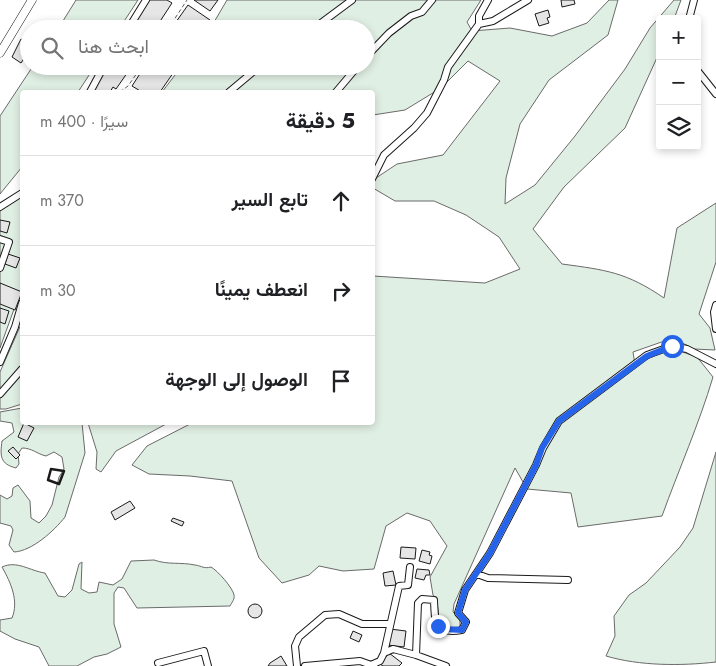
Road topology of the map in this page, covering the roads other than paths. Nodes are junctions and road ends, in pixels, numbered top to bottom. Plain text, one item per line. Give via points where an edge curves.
1 (32, 0) edge
2 (146, 0) edge
3 (352, 0) edge
4 (432, 0) edge
5 (488, 0) edge
6 (528, 0) edge
7 (694, 0) edge
8 (689, 15) edge
9 (134, 20) edge
10 (325, 20) edge
11 (479, 24) junction
12 (375, 48) edge
13 (0, 53) edge
14 (99, 75) edge
15 (249, 75) edge
16 (350, 75) edge
17 (701, 75) edge
18 (91, 90) edge
19 (231, 90) edge
20 (338, 90) edge
21 (716, 94) edge
22 (375, 174) edge
23 (20, 194) edge
24 (0, 207) edge
25 (0, 239) edge
26 (0, 268) edge
27 (716, 306) edge
28 (20, 309) edge
29 (716, 329) edge
30 (0, 362) edge
31 (716, 364) edge
32 (20, 371) edge
33 (0, 394) edge
34 (410, 568) dead end
35 (477, 574) junction
36 (568, 580) dead end
37 (389, 624) junction
38 (384, 652) junction
39 (416, 655) junction
40 (178, 658) junction
41 (158, 663) dead end
42 (373, 665) edge
43 (181, 666) edge
44 (208, 666) edge
45 (297, 666) edge
46 (306, 666) edge
47 (446, 666) edge

1 - 13 street
2 - 9 street
3 - 10 street
4 - 12 street via 422,12 410,16
5 - 11 street via 479,16
6 - 11 street via 493,21
7 - 8 street
11 - 22 street via 448,67 427,112 384,155
14 - 18 street
15 - 19 street
16 - 20 street
17 - 21 street
23 - 24 street
25 - 26 street via 9,242
27 - 29 street
28 - 30 street
31 - 35 street via 687,349 672,346 647,356 559,421
32 - 33 street
34 - 37 street via 408,585 399,586
35 - 36 street via 488,578
35 - 39 street via 465,590 458,613 466,622 462,630 438,626 434,621 434,600 422,598 418,603
37 - 38 street
37 - 45 street via 362,624 340,614 324,615 299,637 295,646
38 - 39 street via 394,649
38 - 42 street via 380,661
39 - 47 street
40 - 41 street
40 - 43 street
40 - 44 street via 204,651
42 - 46 street via 360,661

